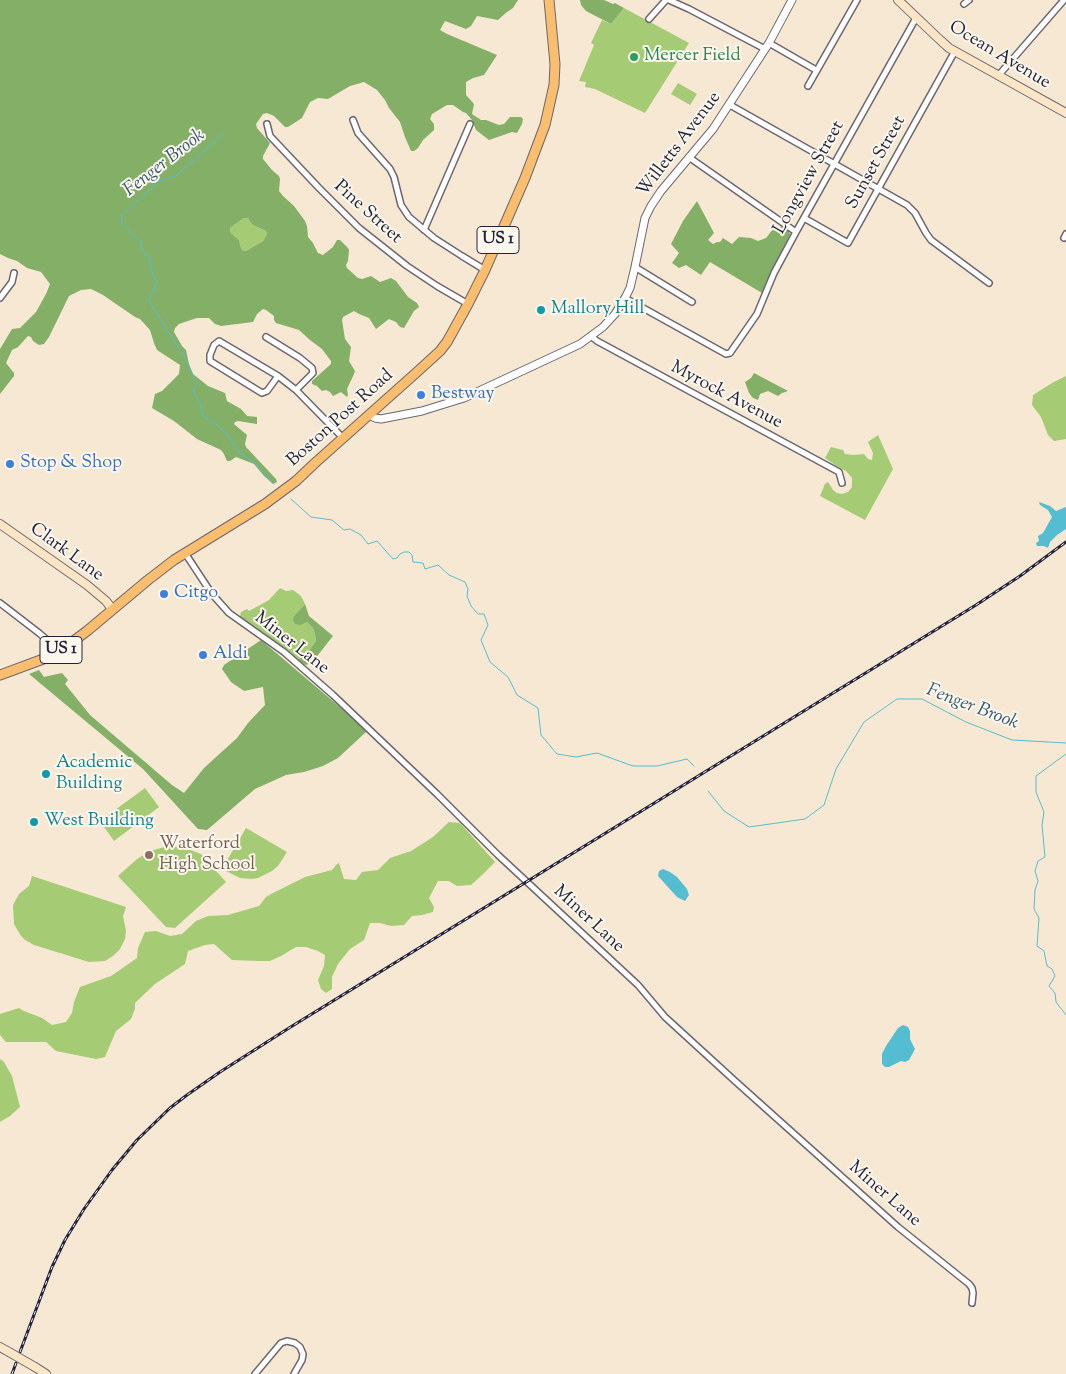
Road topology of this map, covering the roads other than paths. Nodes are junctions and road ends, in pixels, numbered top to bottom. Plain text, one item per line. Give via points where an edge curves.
1 (549, 0) edge
2 (667, 0) edge
3 (792, 0) edge
4 (857, 0) edge
5 (898, 0) edge
6 (1064, 0) edge
7 (916, 18) junction
8 (649, 19) dead end
9 (767, 46) junction
10 (955, 51) junction
11 (816, 70) junction
12 (998, 76) junction
13 (808, 86) dead end
14 (730, 105) junction
15 (1066, 113) edge
16 (353, 120) dead end
17 (267, 124) dead end
18 (470, 124) dead end
19 (690, 158) junction
20 (834, 164) junction
21 (878, 189) junction
22 (804, 218) junction
23 (424, 230) junction
24 (796, 232) junction
25 (636, 267) junction
26 (485, 270) junction
27 (14, 273) dead end
28 (989, 283) dead end
29 (0, 298) edge
30 (626, 298) junction
31 (692, 302) dead end
32 (468, 304) junction
33 (266, 337) dead end
34 (592, 337) junction
35 (278, 376) junction
36 (296, 390) junction
37 (370, 414) junction
38 (343, 438) junction
39 (842, 483) dead end
40 (0, 524) edge
41 (184, 553) junction
42 (0, 603) edge
43 (112, 609) junction
44 (60, 651) junction
45 (1, 673) edge
46 (972, 1302) dead end
47 (0, 1347) edge
48 (46, 1374) edge
49 (255, 1374) edge
50 (294, 1374) edge

1 - 26 main road, Boston Post Road / US 1 via 555,64 551,101 535,154
2 - 8 street
2 - 9 street
3 - 9 street, Willetts Avenue
4 - 11 street
5 - 7 main road, Ocean Avenue
6 - 12 street
7 - 10 main road, Ocean Avenue
7 - 20 street, Longview Street
9 - 11 street
9 - 14 street, Willetts Avenue
10 - 12 main road, Ocean Avenue
10 - 21 street, Sunset Street
11 - 13 street
12 - 15 main road, Ocean Avenue
14 - 19 street, Willetts Avenue
14 - 20 street
16 - 23 street via 358,134 390,169 404,211
17 - 32 street, Pine Street via 270,136 359,228 408,266
18 - 23 street
19 - 24 street
19 - 25 street, Willetts Avenue via 648,211
20 - 21 street
20 - 22 street, Longview Street
21 - 22 street, Sunset Street via 848,243
21 - 28 street via 907,205 931,240
22 - 24 street, Longview Street
23 - 26 street
24 - 30 street, Longview Street via 757,314 730,353 726,354
25 - 30 street, Willetts Avenue
25 - 31 street
26 - 32 main road, Boston Post Road / US 1
27 - 29 street via 12,282
30 - 34 street, Willetts Avenue
32 - 37 main road, Boston Post Road / US 1 via 440,351
33 - 36 street via 312,368 313,373
34 - 37 street, Willetts Avenue via 464,398 380,419
34 - 39 street, Myrock Avenue via 839,472
35 - 35 street via 262,393 210,361 210,355 219,341
35 - 36 street
36 - 38 street
37 - 38 main road, Boston Post Road / US 1
38 - 41 main road, Boston Post Road / US 1 via 265,504
40 - 43 main road, Clark Lane via 106,600
41 - 43 main road, Boston Post Road / US 1
41 - 46 street, Miner Lane via 229,613 284,652 333,695 638,985 665,1017 898,1227 970,1284
42 - 44 street
43 - 44 main road, Boston Post Road / US 1
44 - 45 main road, Boston Post Road / US 1
47 - 48 main road, bridge
49 - 50 street via 281,1343 287,1341 300,1347 303,1354

